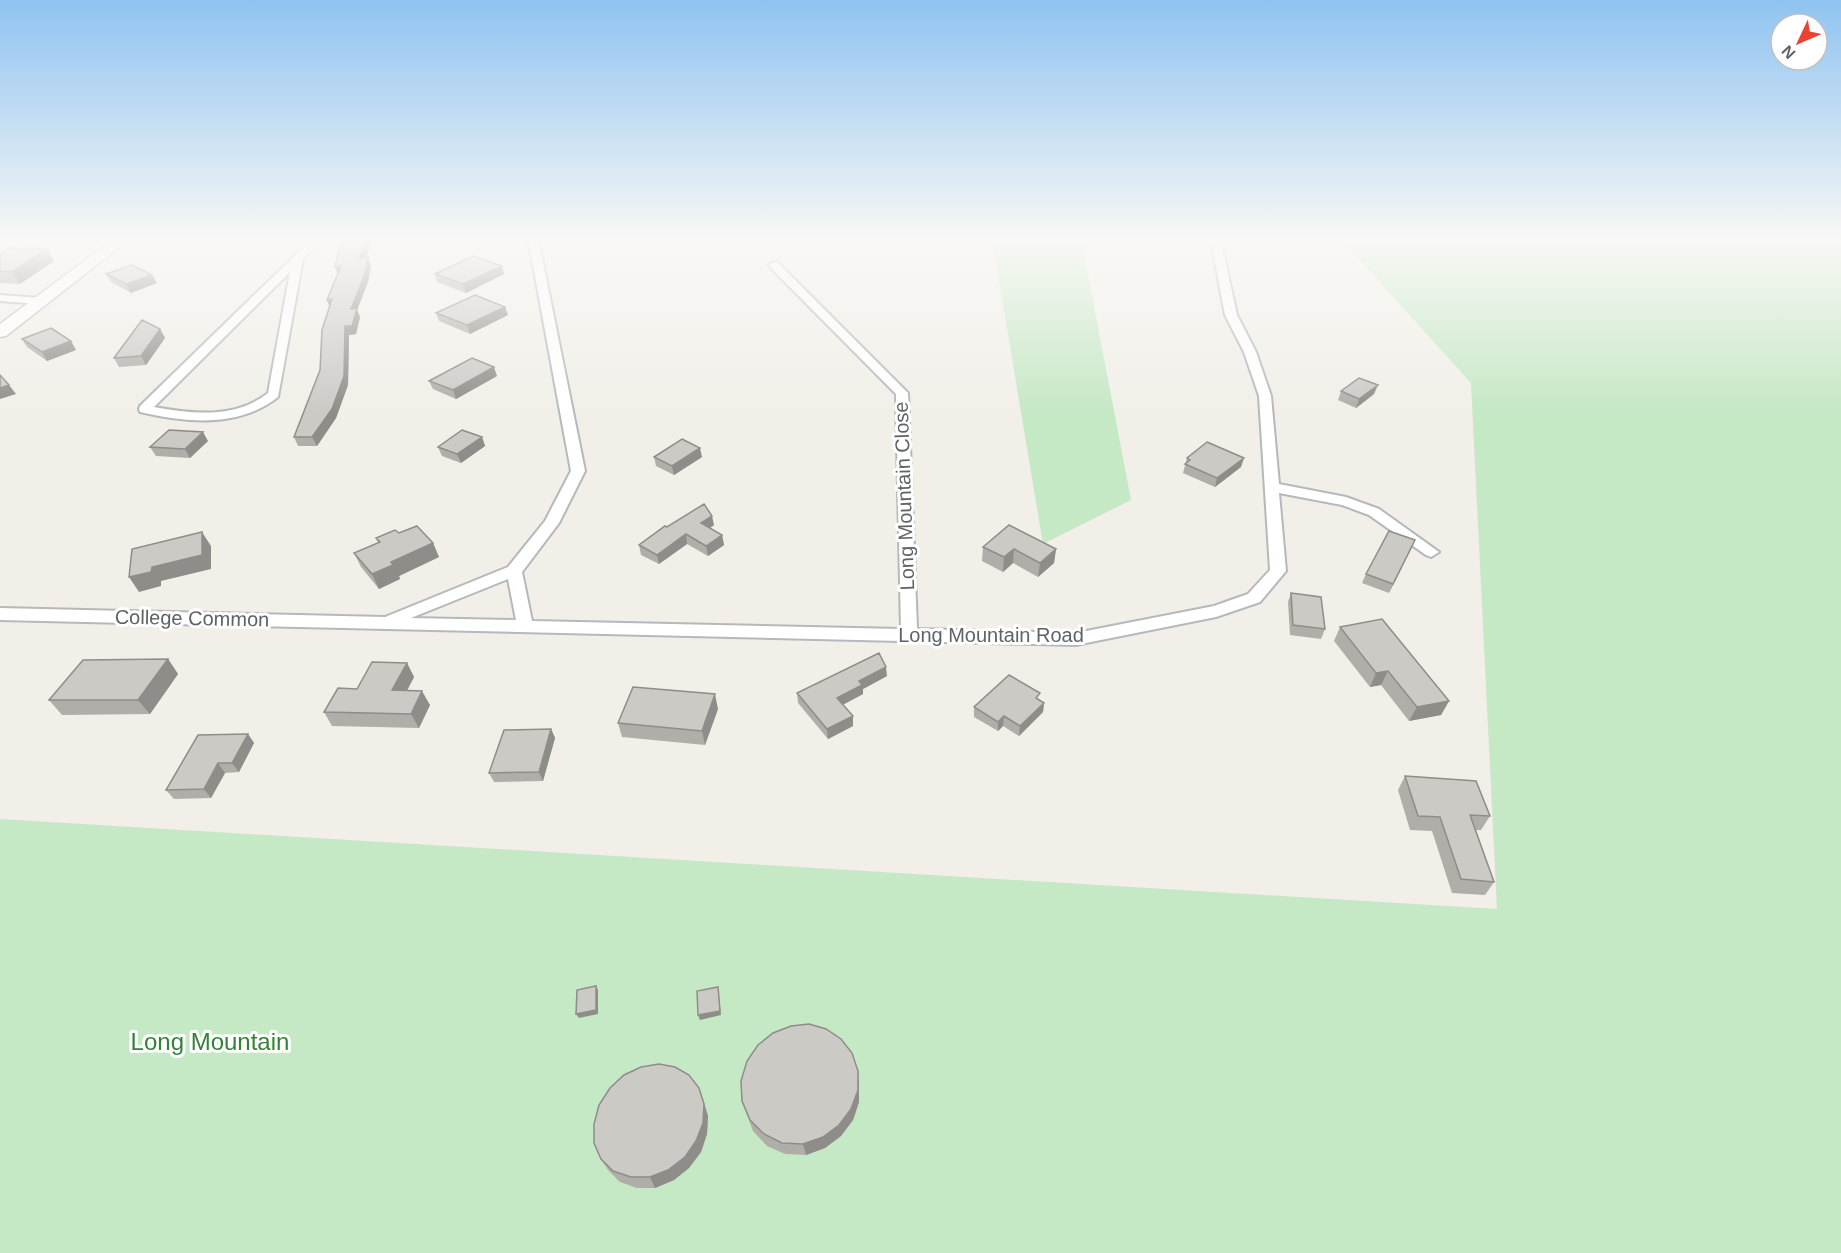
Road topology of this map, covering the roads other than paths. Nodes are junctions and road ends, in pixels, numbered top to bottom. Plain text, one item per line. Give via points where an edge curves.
1 (47, 296) edge
2 (260, 296) edge
3 (291, 296) edge
4 (544, 296) edge
5 (805, 296) edge
6 (1227, 296) edge
7 (0, 298) edge
8 (41, 301) junction
9 (0, 332) edge
10 (1271, 487) junction
11 (1431, 552) dead end
12 (514, 572) junction
13 (0, 614) edge
14 (384, 623) junction
15 (525, 625) junction
16 (909, 635) junction

1 - 8 street
2 - 3 street via 145,409 180,416 232,416 262,406 274,394
4 - 12 street via 578,471 552,523
5 - 16 street, Long Mountain Close via 902,393
6 - 10 street, Long Mountain Road via 1231,315 1250,352 1265,396
7 - 8 street
8 - 9 street
10 - 11 street via 1347,501 1374,512
10 - 16 street, Long Mountain Road via 1278,572 1254,598 1216,612 1076,639
12 - 14 street, College Common
12 - 15 street
13 - 14 street, College Common
14 - 15 street, College Common
15 - 16 street, Long Mountain Road

